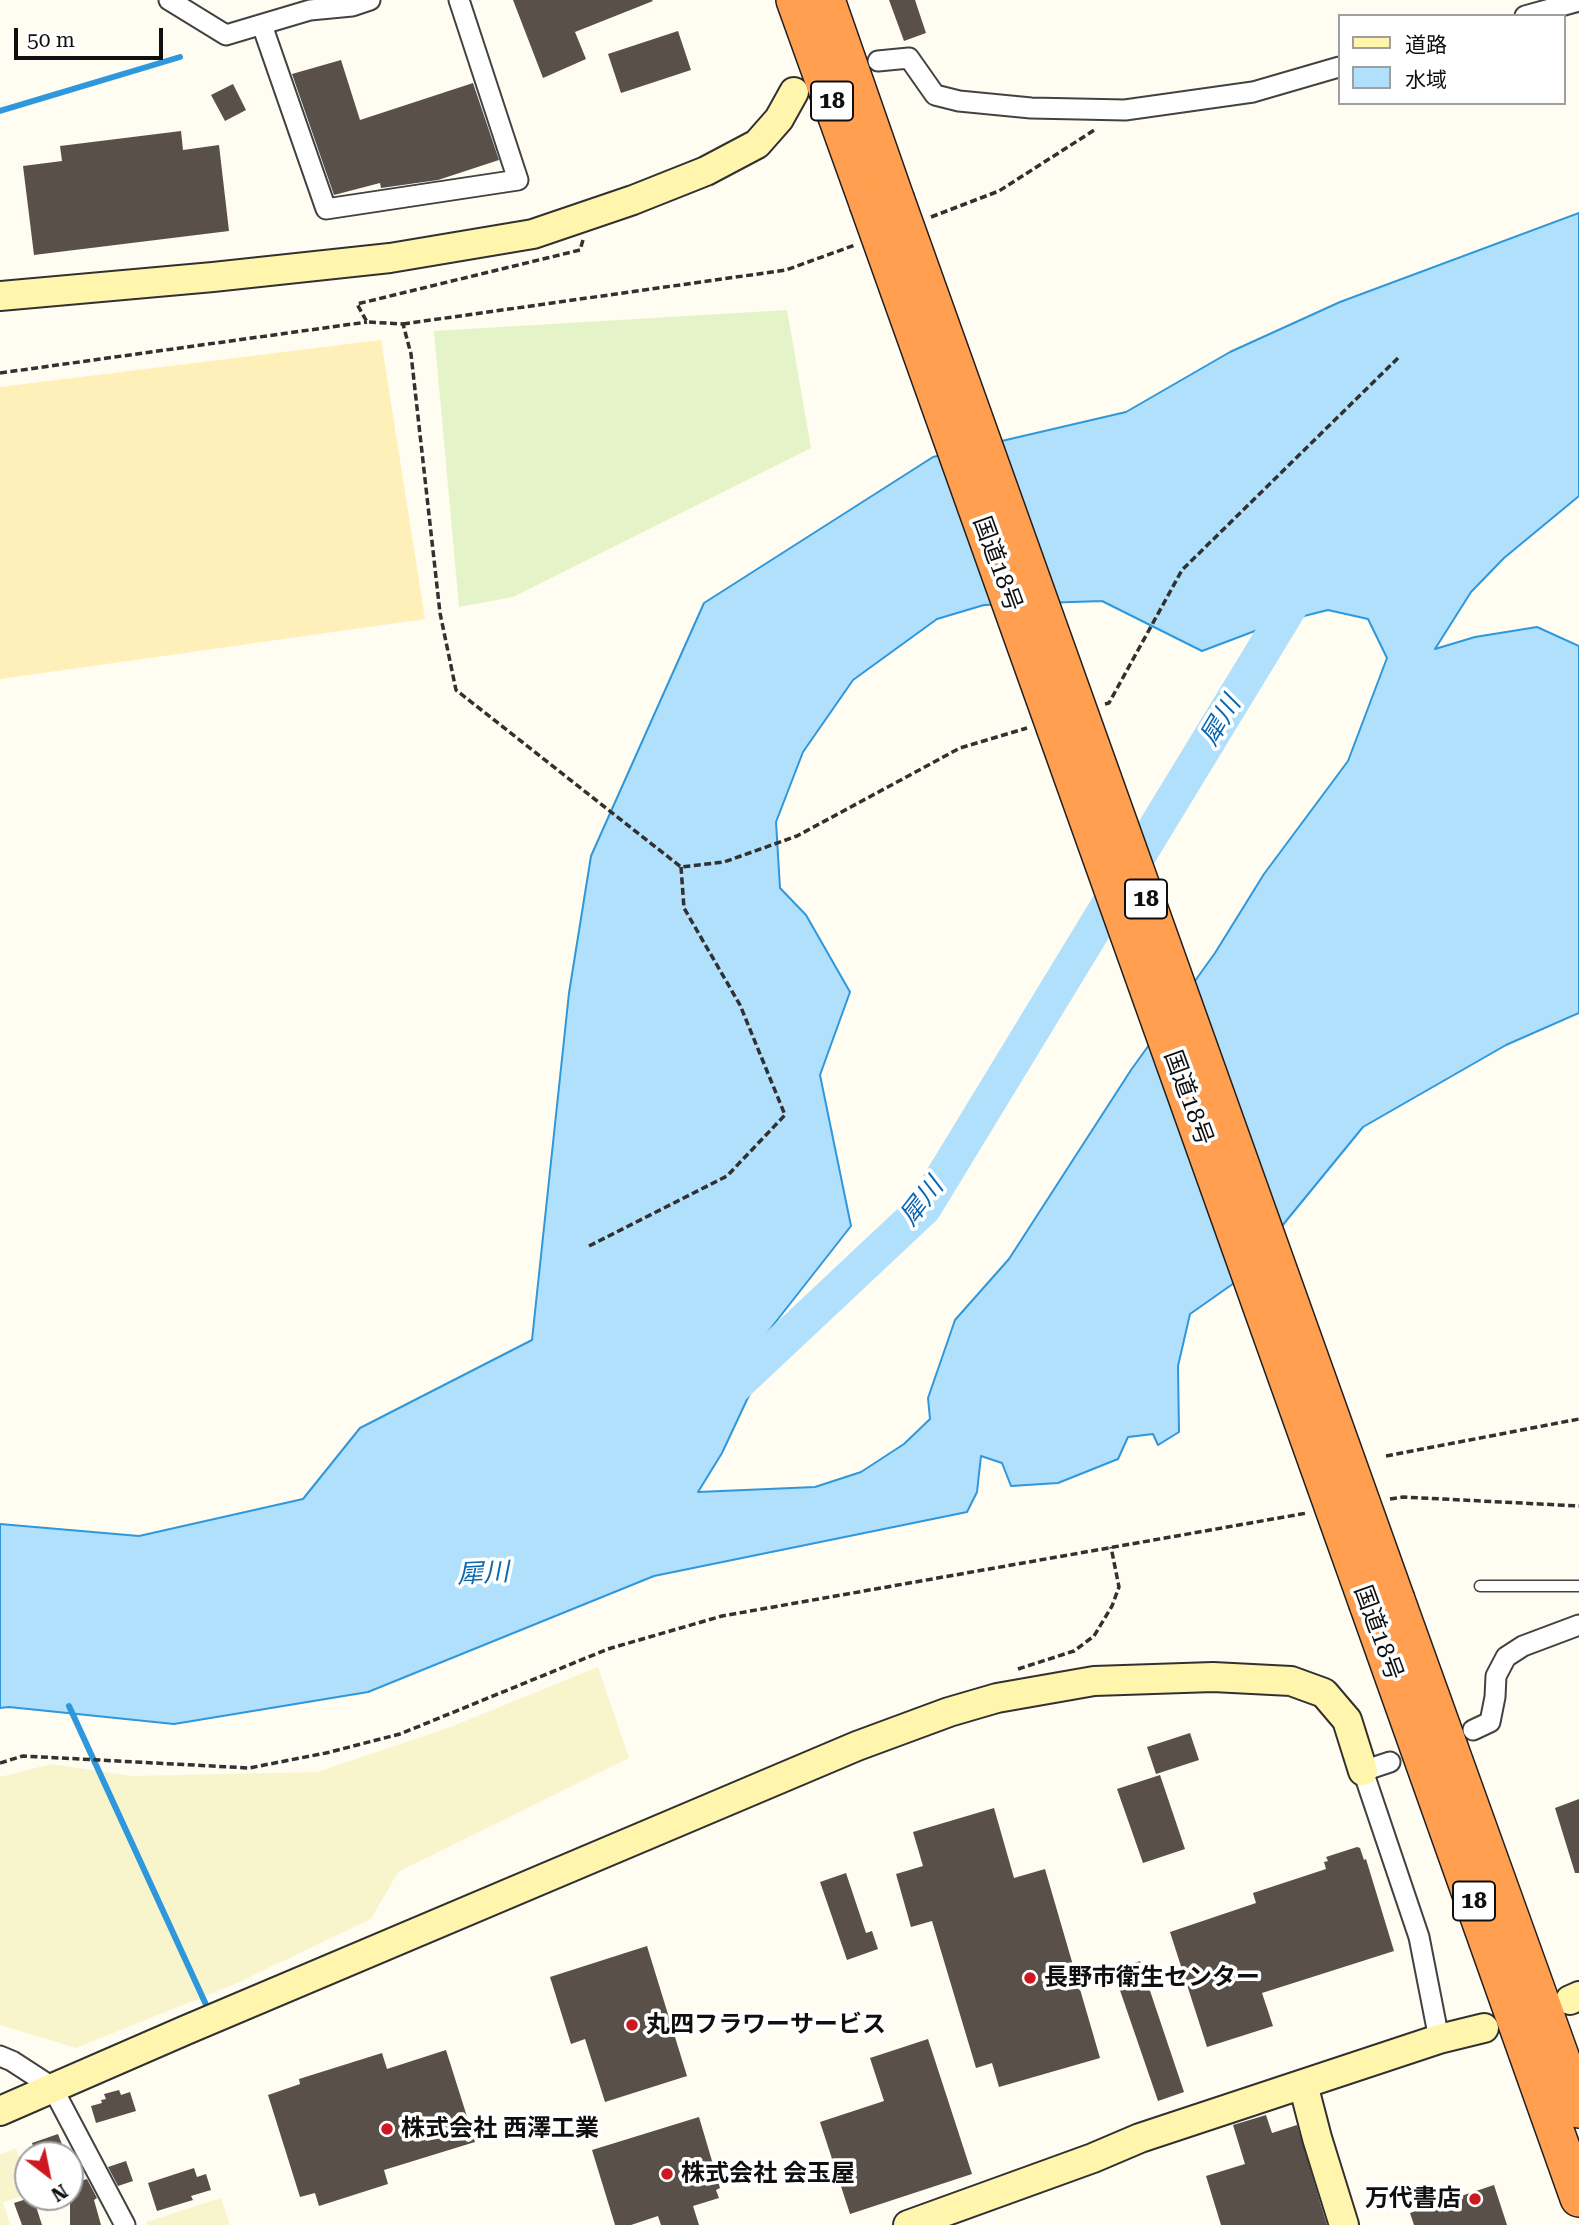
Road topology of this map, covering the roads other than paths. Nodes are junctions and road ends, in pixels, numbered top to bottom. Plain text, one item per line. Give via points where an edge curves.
1 (169, 0) edge
2 (459, 0) edge
3 (795, 0) edge
4 (826, 0) edge
5 (1579, 1) edge
6 (357, 2) edge
7 (1532, 14) edge
8 (262, 24) junction
9 (878, 61) dead end
10 (1338, 67) edge
11 (794, 92) dead end
12 (896, 207) junction
13 (0, 296) edge
14 (1479, 1586) dead end
15 (1579, 1586) edge
16 (1382, 1602) junction
17 (1579, 1625) edge
18 (1473, 1730) dead end
19 (1377, 1767) joint
20 (1484, 2028) dead end
21 (1439, 2039) junction
22 (0, 2056) edge
23 (1571, 2070) edge
24 (1303, 2084) junction
25 (52, 2087) junction
26 (1579, 2109) edge
27 (0, 2111) edge
28 (1579, 2198) edge
29 (125, 2225) edge
30 (908, 2225) edge
31 (1344, 2225) edge

1 - 8 street via 226,35
2 - 8 street via 518,180 326,209
3 - 12 highway, 国道18号 / 18
4 - 12 highway, 国道18号 / 18
5 - 7 street
6 - 8 street
9 - 10 street via 909,58 935,95 959,101 1125,110 1253,92
11 - 13 street via 757,145 706,171 533,234 390,258
12 - 16 highway, 国道18号 / 18, bridge
14 - 15 lane
16 - 23 highway, 国道18号 / 18
16 - 28 highway, 国道18号 / 18
17 - 18 street via 1506,1657 1496,1676 1490,1722
19 - 21 street
19 - 25 street via 1324,1693 1291,1681 1213,1677 1094,1681 997,1698 857,1746
20 - 21 street
21 - 24 street
22 - 25 street
23 - 26 highway, 国道18号 / 18
24 - 30 street via 1140,2138
24 - 31 street
25 - 27 street
25 - 29 street

